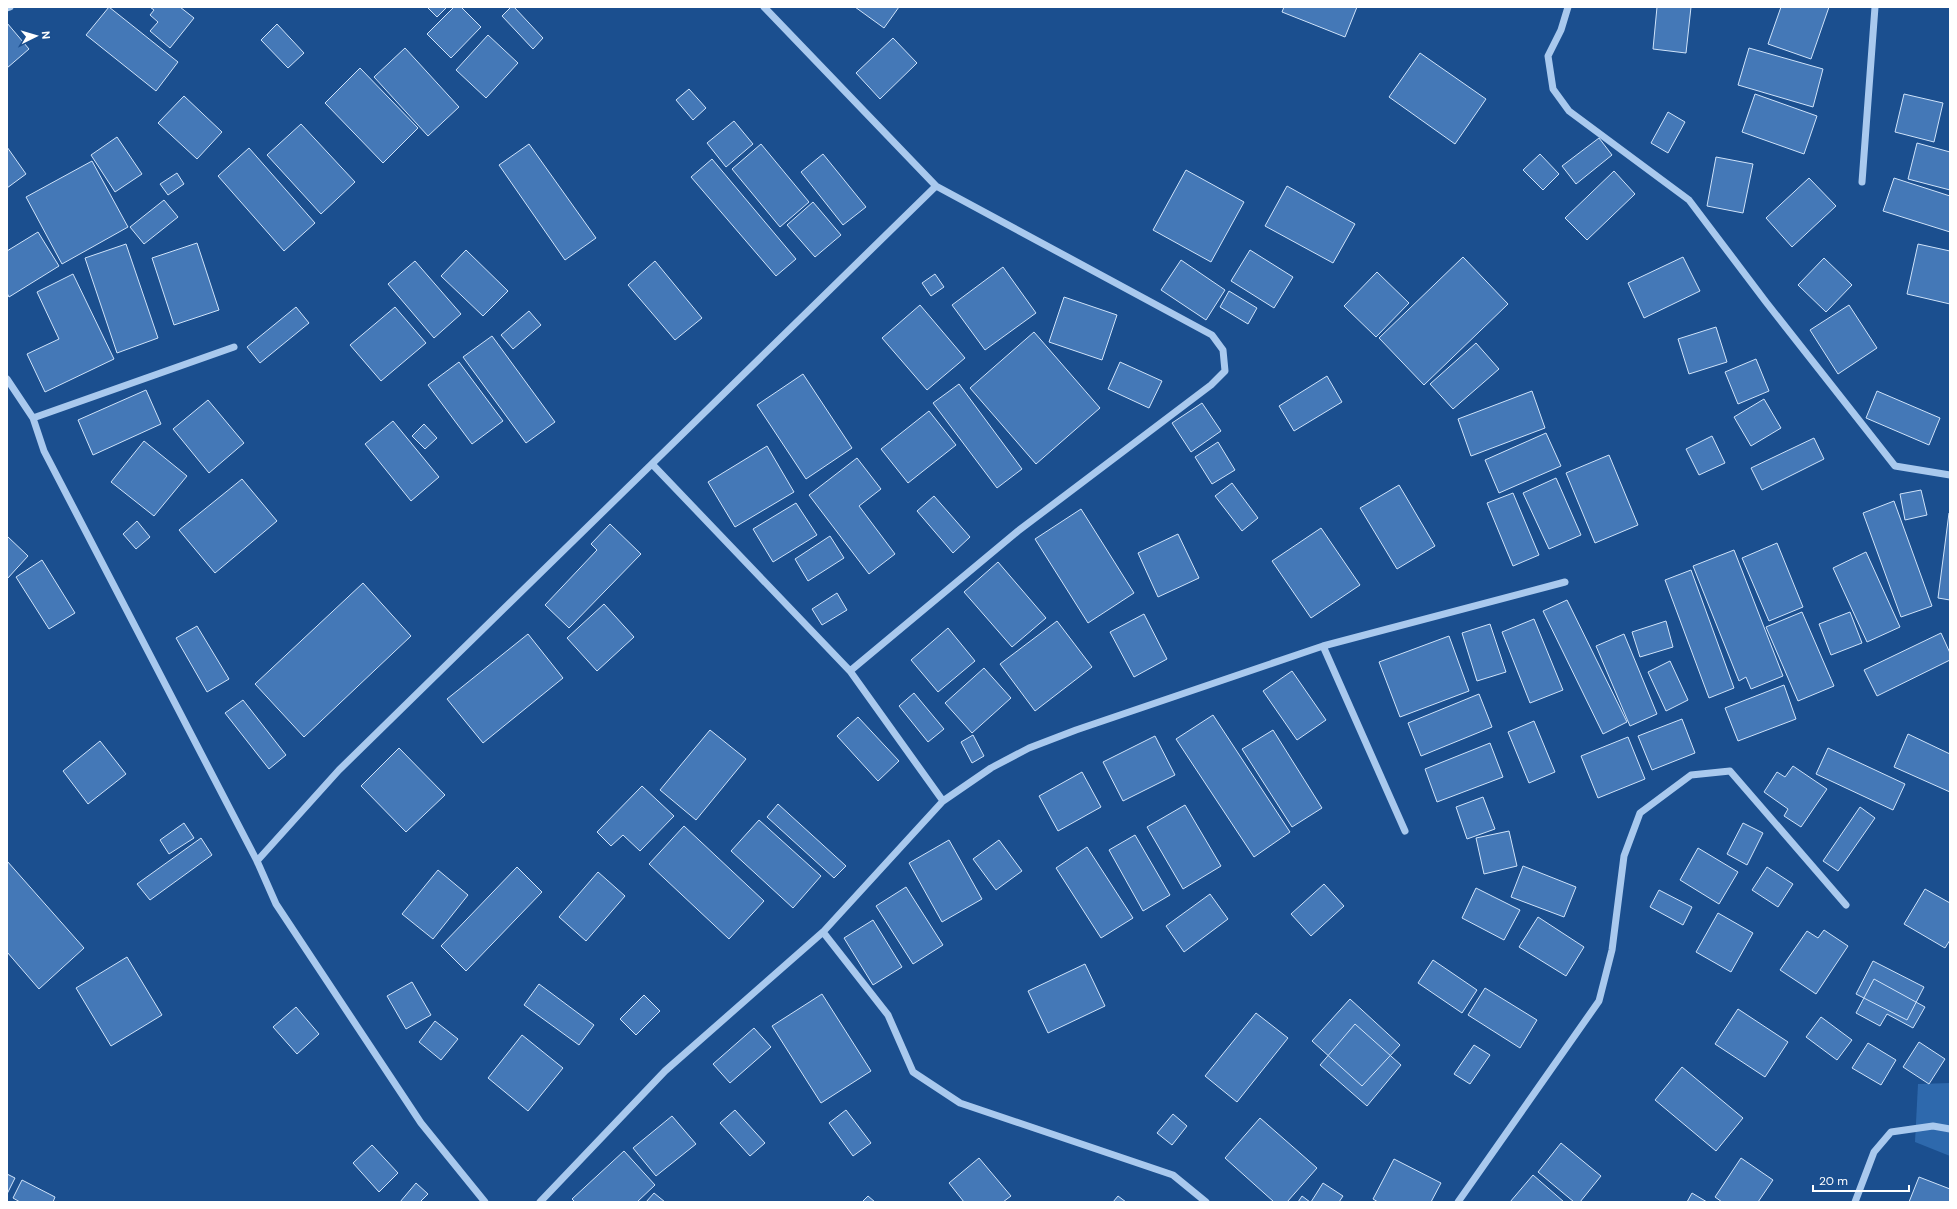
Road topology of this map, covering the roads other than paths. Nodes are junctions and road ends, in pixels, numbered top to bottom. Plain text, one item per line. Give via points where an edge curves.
1 (10, 7) edge
2 (764, 7) edge
3 (1568, 7) edge
4 (1875, 7) edge
5 (7, 8) edge
6 (1862, 182) dead end
7 (936, 186) junction
8 (234, 347) dead end
9 (7, 379) edge
10 (33, 418) junction
11 (652, 464) junction
12 (1950, 475) edge
13 (1565, 582) dead end
14 (1323, 646) junction
15 (850, 671) junction
16 (943, 801) junction
17 (1405, 831) dead end
18 (258, 861) junction
19 (1846, 905) dead end
20 (823, 932) junction
21 (1950, 1129) edge
22 (484, 1202) edge
23 (540, 1202) edge
24 (1206, 1202) edge
25 (1458, 1202) edge
26 (1855, 1202) edge

1 - 5 street
2 - 7 street
3 - 12 street via 1561,30 1548,56 1553,89 1569,111 1689,200 1895,466
4 - 6 street
7 - 11 street
7 - 15 street via 1212,335 1223,350 1225,371 1211,385 1018,531
8 - 10 street
9 - 10 street
10 - 18 street via 44,451
11 - 15 street
11 - 18 street via 339,770
13 - 14 street
14 - 16 street via 1028,748 991,768
14 - 17 street
15 - 16 street
16 - 20 street
18 - 22 street via 276,904 416,1117
19 - 25 street via 1730,771 1691,775 1640,813 1624,856 1612,950 1599,1001
20 - 23 street via 665,1071
20 - 24 street via 888,1015 913,1072 960,1103 1174,1175
21 - 26 street via 1933,1126 1891,1132 1874,1152

